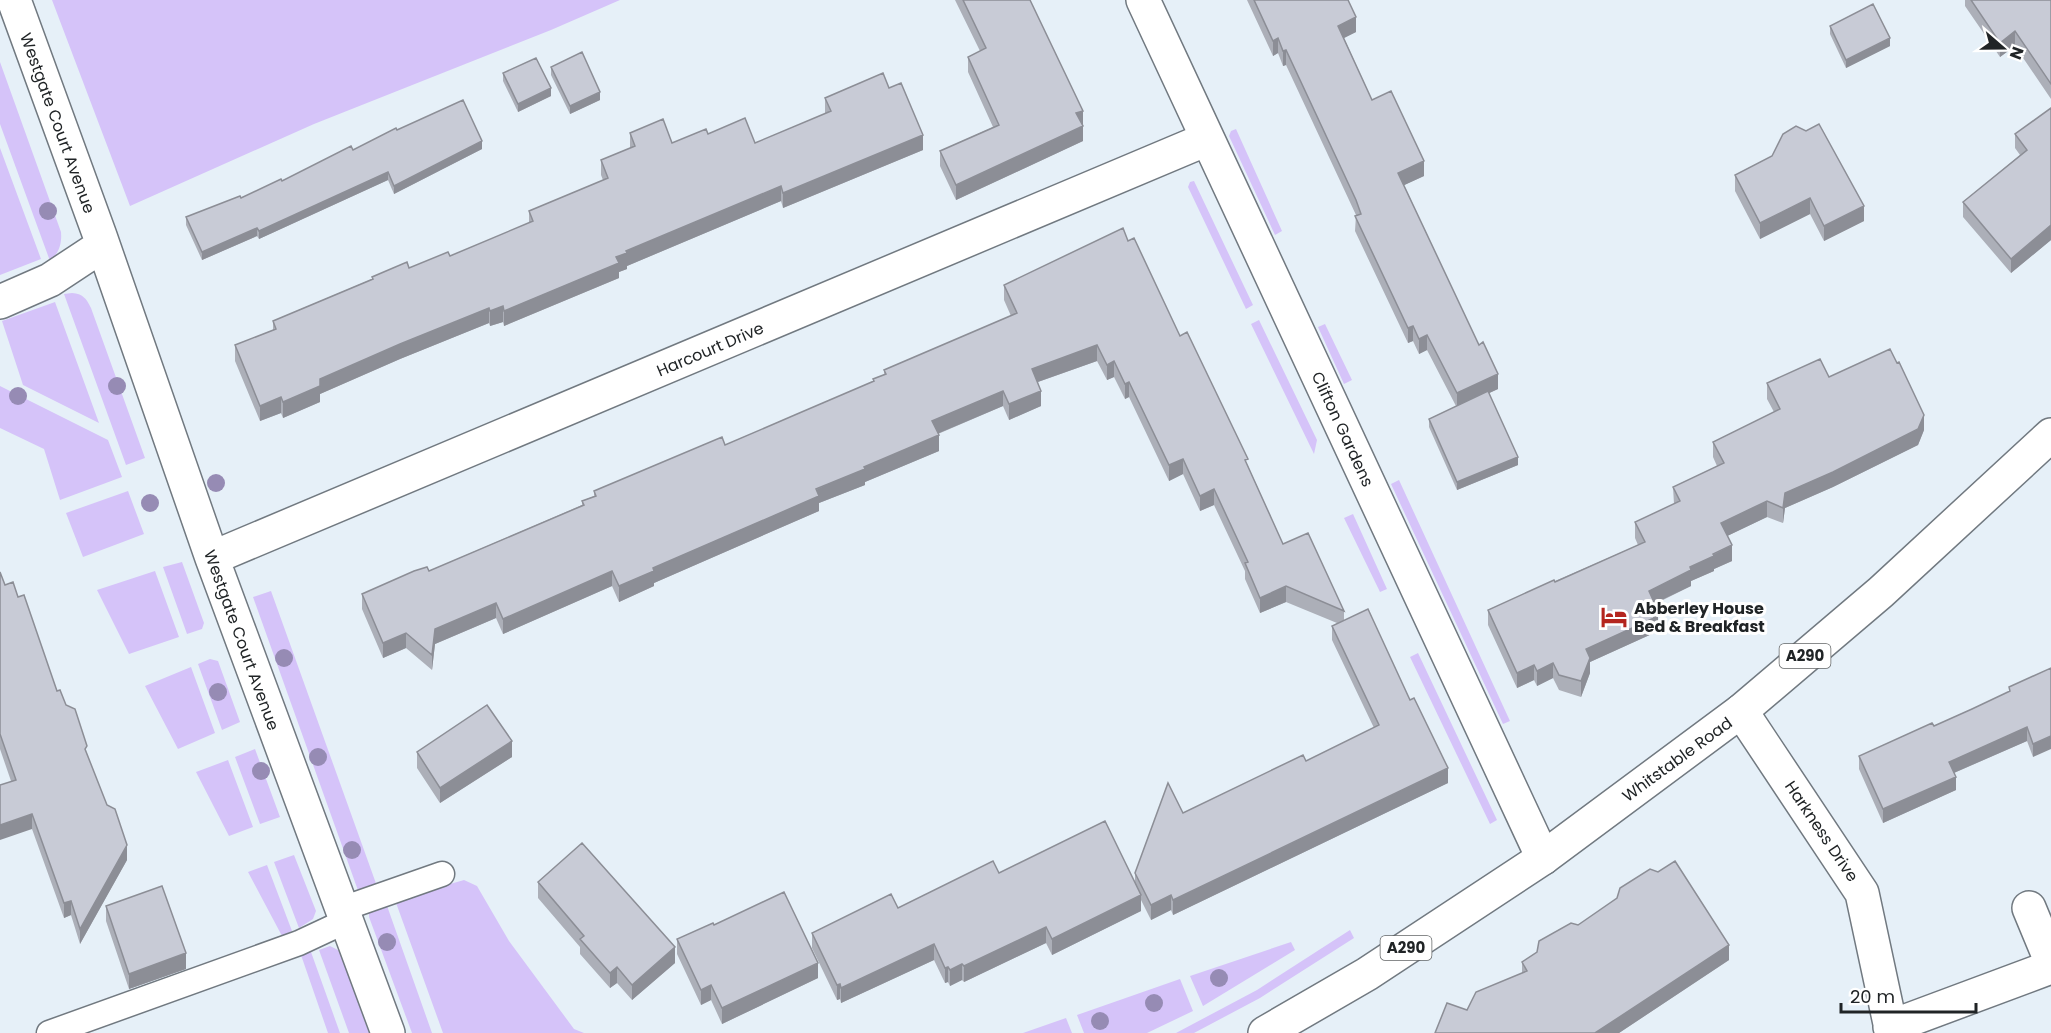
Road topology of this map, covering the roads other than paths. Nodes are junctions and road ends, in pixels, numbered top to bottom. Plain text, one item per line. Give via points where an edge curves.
1 (14, 0) edge
2 (1143, 0) edge
3 (1207, 139) junction
4 (103, 245) junction
5 (0, 302) edge
6 (2051, 435) edge
7 (212, 558) junction
8 (1741, 711) junction
9 (1543, 858) junction
10 (442, 874) dead end
11 (2029, 908) dead end
12 (344, 915) junction
13 (2051, 961) edge
14 (2051, 967) edge
15 (1891, 1030) edge
16 (49, 1033) edge
17 (388, 1033) edge
18 (1265, 1033) edge

1 - 4 street, Westgate Court Avenue
2 - 3 street, Clifton Gardens
3 - 7 street, Harcourt Drive
3 - 9 street, Clifton Gardens
4 - 5 street via 50,280
4 - 7 street, Westgate Court Avenue
6 - 8 street, Whitstable Road / A290 via 1881,592
7 - 12 street, Westgate Court Avenue
8 - 9 street, Whitstable Road / A290
8 - 15 street, Harkness Drive via 1862,893
9 - 18 street, Whitstable Road / A290 via 1367,974
10 - 12 lane
11 - 13 street
12 - 16 lane via 299,943
12 - 17 street, Westgate Court Avenue
14 - 15 street

